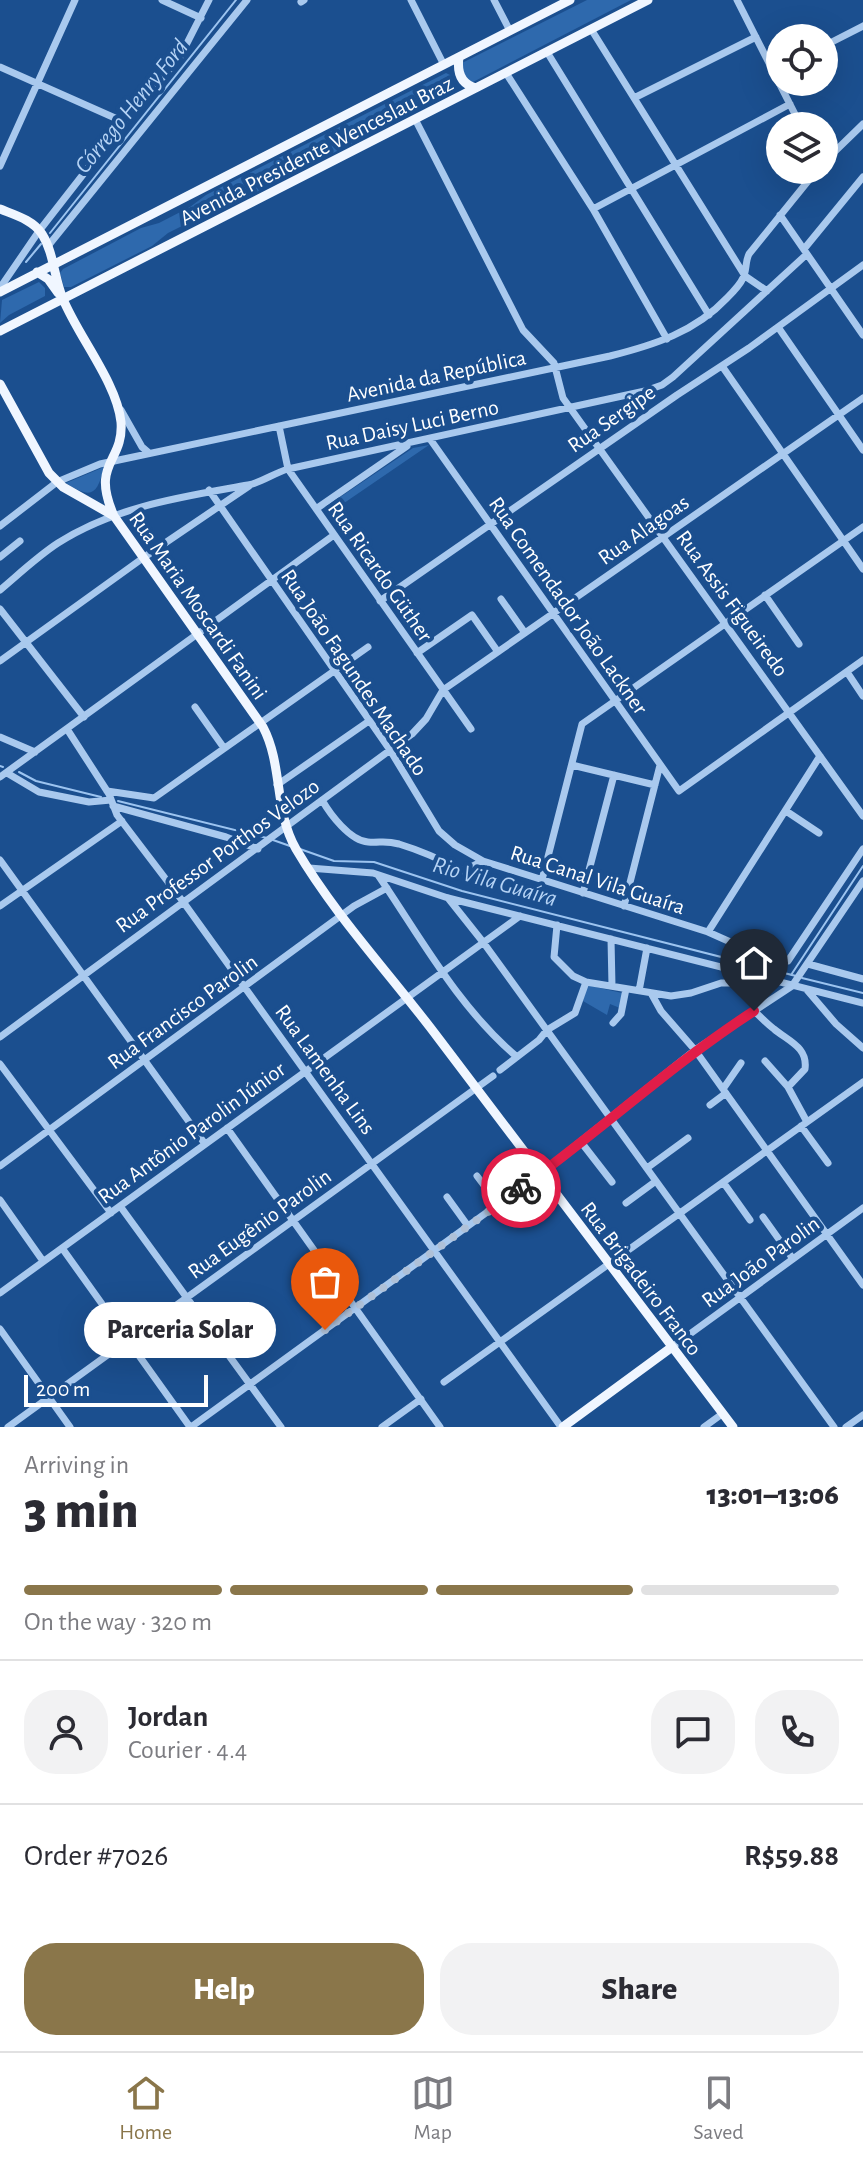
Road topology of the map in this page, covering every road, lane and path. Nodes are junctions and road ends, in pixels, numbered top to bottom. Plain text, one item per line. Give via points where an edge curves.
1 (75, 0) edge
2 (162, 0) edge
3 (209, 0) edge
4 (247, 0) edge
5 (411, 0) edge
6 (494, 0) edge
7 (570, 0) edge
8 (648, 0) edge
9 (737, 0) edge
10 (201, 18) junction
11 (863, 26) edge
12 (591, 29) junction
13 (510, 31) junction
14 (756, 37) junction
15 (838, 39) edge
16 (547, 52) junction
17 (766, 53) edge
18 (459, 57) junction
19 (444, 65) junction
20 (0, 67) edge
21 (506, 73) junction
22 (37, 83) junction
23 (477, 88) junction
24 (460, 96) junction
25 (787, 96) edge
26 (634, 98) junction
27 (790, 104) junction
28 (794, 112) edge
29 (415, 119) junction
30 (124, 122) junction
31 (863, 124) edge
32 (838, 148) edge
33 (675, 164) junction
34 (0, 166) edge
35 (863, 177) edge
36 (805, 184) edge
37 (631, 188) junction
38 (0, 209) edge
39 (593, 209) junction
40 (780, 215) junction
41 (39, 231) junction
42 (48, 246) junction
43 (805, 252) junction
44 (53, 264) junction
45 (863, 265) edge
46 (37, 272) junction
47 (745, 276) junction
48 (831, 288) junction
49 (0, 290) edge
50 (767, 291) junction
51 (63, 299) junction
52 (709, 315) junction
53 (778, 327) junction
54 (0, 331) edge
55 (863, 335) edge
56 (667, 339) junction
57 (543, 352) junction
58 (722, 366) junction
59 (557, 368) junction
60 (538, 372) junction
61 (667, 382) junction
62 (0, 384) edge
63 (677, 395) junction
64 (863, 398) edge
65 (118, 404) junction
66 (571, 409) junction
67 (839, 415) junction
68 (279, 426) junction
69 (430, 439) junction
70 (413, 443) junction
71 (142, 447) junction
72 (600, 448) junction
73 (863, 450) edge
74 (151, 453) junction
75 (783, 454) junction
76 (133, 457) junction
77 (108, 462) junction
78 (288, 469) junction
79 (57, 482) junction
80 (104, 484) junction
81 (251, 485) junction
82 (209, 490) junction
83 (81, 497) junction
84 (220, 506) junction
85 (316, 509) junction
86 (114, 516) junction
87 (490, 524) junction
88 (0, 526) edge
89 (863, 527) edge
90 (334, 535) junction
91 (663, 537) junction
92 (20, 541) dead end
93 (843, 541) junction
94 (0, 557) edge
95 (143, 558) junction
96 (863, 569) edge
97 (272, 580) junction
98 (0, 590) edge
99 (765, 595) junction
100 (501, 599) dead end
101 (380, 601) junction
102 (0, 609) edge
103 (553, 614) junction
104 (725, 624) junction
105 (525, 633) junction
106 (198, 634) junction
107 (26, 643) junction
108 (799, 644) dead end
109 (368, 647) dead end
110 (498, 652) junction
111 (417, 653) junction
112 (863, 660) edge
113 (0, 661) edge
114 (334, 671) junction
115 (847, 672) junction
116 (443, 690) junction
117 (863, 696) edge
118 (615, 701) junction
119 (195, 707) dead end
120 (789, 713) junction
121 (84, 717) junction
122 (369, 721) junction
123 (260, 722) junction
124 (67, 729) junction
125 (471, 729) dead end
126 (0, 737) edge
127 (224, 748) junction
128 (390, 750) junction
129 (35, 752) junction
130 (820, 756) junction
131 (572, 765) junction
132 (660, 765) junction
133 (3, 775) edge
134 (614, 775) junction
135 (277, 785) junction
136 (655, 785) junction
137 (107, 791) junction
138 (322, 800) junction
139 (112, 803) junction
140 (786, 811) junction
141 (863, 816) edge
142 (122, 821) junction
143 (286, 827) junction
144 (819, 833) dead end
145 (258, 849) junction
146 (863, 849) edge
147 (0, 860) edge
148 (483, 861) junction
149 (312, 871) junction
150 (378, 875) junction
151 (542, 880) junction
152 (863, 881) edge
153 (387, 888) junction
154 (22, 890) junction
155 (583, 893) junction
156 (448, 898) junction
157 (184, 903) junction
158 (0, 906) edge
159 (624, 906) junction
160 (345, 914) junction
161 (520, 916) junction
162 (557, 925) junction
163 (708, 932) junction
164 (611, 939) junction
165 (483, 942) junction
166 (647, 948) junction
167 (808, 964) junction
168 (442, 972) junction
169 (84, 976) junction
170 (863, 979) edge
171 (797, 980) junction
172 (586, 982) junction
173 (777, 982) junction
174 (612, 986) junction
175 (245, 987) junction
176 (626, 989) junction
177 (807, 990) junction
178 (639, 991) junction
179 (651, 993) junction
180 (407, 997) junction
181 (863, 1003) edge
182 (754, 1011) junction
183 (613, 1023) dead end
184 (547, 1030) junction
185 (0, 1037) edge
186 (863, 1048) edge
187 (695, 1050) junction
188 (517, 1057) junction
189 (144, 1060) junction
190 (765, 1061) dead end
191 (741, 1063) dead end
192 (0, 1064) edge
193 (500, 1070) dead end
194 (305, 1071) junction
195 (493, 1076) dead end
196 (863, 1082) edge
197 (788, 1087) junction
198 (476, 1088) junction
199 (724, 1091) junction
200 (710, 1105) dead end
201 (611, 1119) junction
202 (804, 1124) junction
203 (227, 1128) junction
204 (49, 1130) junction
205 (688, 1138) dead end
206 (581, 1142) junction
207 (205, 1144) junction
208 (767, 1151) junction
209 (828, 1163) dead end
210 (372, 1164) junction
211 (0, 1166) edge
212 (647, 1168) junction
213 (541, 1173) junction
214 (477, 1176) dead end
215 (656, 1181) junction
216 (612, 1182) dead end
217 (723, 1182) junction
218 (447, 1197) dead end
219 (0, 1200) edge
220 (626, 1203) dead end
221 (498, 1204) junction
222 (120, 1206) junction
223 (863, 1208) edge
224 (111, 1213) junction
225 (679, 1214) junction
226 (763, 1217) dead end
227 (750, 1220) dead end
228 (293, 1221) junction
229 (468, 1226) junction
230 (827, 1235) junction
231 (62, 1248) junction
232 (434, 1251) junction
233 (793, 1259) junction
234 (43, 1261) junction
235 (609, 1264) junction
236 (863, 1285) edge
237 (0, 1293) edge
238 (187, 1297) junction
239 (740, 1298) junction
240 (355, 1308) junction
241 (0, 1329) edge
242 (128, 1340) junction
243 (500, 1342) junction
244 (672, 1347) junction
245 (444, 1382) dead end
246 (250, 1384) junction
247 (49, 1397) junction
248 (421, 1399) junction
249 (722, 1414) junction
250 (863, 1415) edge
251 (8, 1427) edge
252 (70, 1427) edge
253 (190, 1427) edge
254 (281, 1427) edge
255 (382, 1427) edge
256 (440, 1427) edge
257 (562, 1427) edge
258 (704, 1427) edge
259 (733, 1427) edge
260 (834, 1427) edge
261 (846, 1427) edge

1 - 22 street
2 - 10 street
3 - 10 street
4 - 42 street
5 - 19 street
6 - 13 street
7 - 13 main road, Avenida Presidente Wenceslau Braz
8 - 12 main road, Avenida Presidente Wenceslau Braz
9 - 14 street
10 - 30 street via 180,57
11 - 15 street
12 - 16 main road, Avenida Presidente Wenceslau Braz
12 - 26 street
13 - 18 main road, Avenida Presidente Wenceslau Braz
14 - 17 street
14 - 26 street
16 - 21 main road, Avenida Presidente Wenceslau Braz
16 - 37 street
18 - 19 main road, Avenida Presidente Wenceslau Braz
18 - 23 main road via 465,83
19 - 24 main road via 456,78
19 - 44 main road, Avenida Presidente Wenceslau Braz
20 - 22 street
21 - 23 main road, Avenida Presidente Wenceslau Braz
21 - 39 street
22 - 30 street
22 - 34 street
23 - 24 main road, Avenida Presidente Wenceslau Braz
24 - 29 main road, Avenida Presidente Wenceslau Braz
25 - 27 street
26 - 33 street
27 - 28 street
27 - 33 street
29 - 51 main road, Avenida Presidente Wenceslau Braz
29 - 57 street, Rua Assis Figueiredo via 523,330
30 - 41 street
31 - 32 street
33 - 37 street
33 - 47 street
35 - 43 street, Rua Daisy Luci Berno
36 - 40 street, Avenida da República
37 - 39 street
37 - 52 street
38 - 41 main road
39 - 56 street
40 - 43 street
40 - 47 street, Avenida da República via 746,259
41 - 42 main road
41 - 49 street
42 - 44 main road
43 - 48 street
43 - 50 street, Rua Daisy Luci Berno
44 - 46 main road, Avenida Presidente Wenceslau Braz
44 - 51 main road
45 - 48 street, Rua Sergipe
46 - 49 main road, Avenida Presidente Wenceslau Braz
46 - 51 main road
47 - 50 street
47 - 52 street, Avenida da República
48 - 53 street, Rua Sergipe
48 - 55 street
50 - 61 street, Rua Daisy Luci Berno
51 - 54 main road, Avenida Presidente Wenceslau Braz
51 - 65 main road
52 - 56 street, Avenida da República
53 - 58 street, Rua Sergipe
53 - 67 street
56 - 59 street, Avenida da República
57 - 59 street, Rua Assis Figueiredo
57 - 60 street
58 - 63 street, Rua Sergipe
58 - 75 street
59 - 60 street, Avenida da República
59 - 66 street, Rua Assis Figueiredo
60 - 68 street, Avenida da República
61 - 63 street
61 - 66 street, Rua Daisy Luci Berno
62 - 79 main road via 37,456
63 - 72 street, Rua Sergipe
64 - 67 street, Rua Alagoas
65 - 71 street
65 - 77 main road, Rua Maria Moscardi Fanini via 121,434
66 - 69 street, Rua Daisy Luci Berno
66 - 72 street, Rua Assis Figueiredo
67 - 73 street
67 - 75 street, Rua Alagoas
68 - 74 street, Avenida da República
68 - 78 street, Rua Ricardo Güther
69 - 70 street, Rua Daisy Luci Berno
69 - 87 street, Rua Comendador João Lackner
70 - 78 street, Rua Daisy Luci Berno
70 - 85 street
71 - 74 street
71 - 76 street
72 - 87 street, Rua Sergipe
72 - 91 street, Rua Assis Figueiredo
74 - 76 street, Avenida da República
75 - 91 street, Rua Alagoas
75 - 93 street
76 - 77 street, Avenida da República
77 - 79 street, Avenida da República
77 - 80 main road, Rua Maria Moscardi Fanini
78 - 81 street, Rua Daisy Luci Berno
78 - 85 street, Rua Ricardo Güther
79 - 83 main road
79 - 88 street, Avenida da República
80 - 83 main road via 95,495
80 - 86 main road, Rua Maria Moscardi Fanini
81 - 82 street, Rua Daisy Luci Berno
81 - 84 street
82 - 84 street, Rua João Fagundes Machado
82 - 86 street, Rua Daisy Luci Berno
83 - 86 main road
84 - 95 street
84 - 97 street, Rua João Fagundes Machado
85 - 90 street, Rua Ricardo Güther
86 - 95 main road, Rua Maria Moscardi Fanini
86 - 98 street, Rua Daisy Luci Berno via 57,544
87 - 101 street, Rua Sergipe
87 - 103 street, Rua Comendador João Lackner
89 - 93 street
90 - 97 street
90 - 101 street, Rua Ricardo Güther
91 - 103 street, Rua Alagoas
91 - 104 street, Rua Assis Figueiredo
92 - 94 street
93 - 96 street
93 - 99 street
95 - 106 main road, Rua Maria Moscardi Fanini
95 - 107 street
97 - 106 street
97 - 114 street, Rua João Fagundes Machado
99 - 104 street
99 - 108 street
100 - 105 street
101 - 111 street, Rua Ricardo Güther
102 - 107 street
103 - 105 street, Rua Alagoas
103 - 118 street, Rua Comendador João Lackner
104 - 118 street
104 - 120 street, Rua Assis Figueiredo
105 - 110 street, Rua Alagoas
106 - 121 street
106 - 123 main road, Rua Maria Moscardi Fanini
107 - 113 street
107 - 121 street
109 - 114 street
110 - 111 street via 472,615
110 - 116 street, Rua Alagoas
111 - 116 street, Rua Ricardo Güther
112 - 115 street
114 - 122 street, Rua João Fagundes Machado
114 - 123 street
115 - 117 street
115 - 120 street
116 - 125 street, Rua Ricardo Güther
116 - 128 street, Rua Professor Porthos Velozo via 423,724
118 - 131 street via 582,724
118 - 132 street, Rua Comendador João Lackner
119 - 127 street
120 - 130 street, Rua Assis Figueiredo
120 - 132 street, Rua Comendador João Lackner via 679,791
121 - 124 street
122 - 128 street, Rua João Fagundes Machado
122 - 135 street
123 - 127 street
123 - 135 main road, Rua Maria Moscardi Fanini via 271,747
124 - 129 street
124 - 137 street, Rua Lamenha Lins
126 - 129 street
127 - 137 street via 154,798
128 - 138 street, Rua Professor Porthos Velozo
128 - 148 street, Rua João Fagundes Machado via 439,831
129 - 133 street
130 - 140 street
130 - 141 street, Rua Assis Figueiredo
131 - 134 street
131 - 151 street
132 - 136 street
133 - 139 street via 39,792
134 - 136 street
134 - 155 street
135 - 143 main road, Rua Maria Moscardi Fanini
136 - 159 street
137 - 139 street, Rua Lamenha Lins
138 - 143 street, Rua Professor Porthos Velozo
138 - 148 street, Rua Canal Vila Guaíra via 343,827 364,841 398,844 463,871
139 - 142 street, Rua Lamenha Lins
139 - 145 street
140 - 144 street
140 - 163 street
142 - 154 street
142 - 157 street, Rua Lamenha Lins
143 - 145 street, Rua Professor Porthos Velozo
143 - 149 main road, Rua Brigadeiro Franco
145 - 157 street, Rua Professor Porthos Velozo
146 - 163 street, Rua Canal Vila Guaíra via 788,961
147 - 154 street
148 - 151 street, Rua Canal Vila Guaíra
149 - 150 street
149 - 160 main road, Rua Brigadeiro Franco
150 - 153 street
150 - 156 street
151 - 155 street, Rua Canal Vila Guaíra
152 - 167 street
153 - 160 street, Rua Francisco Parolin
153 - 168 street
154 - 158 street
154 - 169 street
155 - 159 street, Rua Canal Vila Guaíra
156 - 161 street
156 - 165 street
157 - 169 street, Rua Professor Porthos Velozo
157 - 175 street, Rua Lamenha Lins
159 - 163 street, Rua Canal Vila Guaíra
160 - 175 street, Rua Francisco Parolin
160 - 180 main road, Rua Brigadeiro Franco
161 - 162 street
161 - 165 street, Rua Antônio Parolin Júnior
162 - 164 street
162 - 172 street via 554,957
164 - 166 street
164 - 174 street
165 - 168 street, Rua Antônio Parolin Júnior
165 - 184 street
166 - 173 street
166 - 178 street
167 - 170 street
167 - 171 street
168 - 180 street, Rua Antônio Parolin Júnior
168 - 188 street
169 - 185 street, Rua Professor Porthos Velozo
169 - 189 street
171 - 173 street
171 - 177 street
171 - 182 street
172 - 174 street
172 - 184 street via 577,1011
173 - 179 street via 721,983 677,996
174 - 176 street
175 - 189 street, Rua Francisco Parolin
175 - 194 street, Rua Lamenha Lins
176 - 178 street
176 - 183 street via 621,1014
177 - 181 street
177 - 186 street
178 - 179 street
179 - 187 street
180 - 194 street, Rua Antônio Parolin Júnior
180 - 198 main road, Rua Brigadeiro Franco
182 - 187 street
182 - 197 street via 804,1054 805,1069
184 - 188 street
184 - 201 street
187 - 199 street
187 - 201 street
188 - 193 street
189 - 204 street, Rua Francisco Parolin
189 - 207 street
190 - 197 street
191 - 199 street
192 - 204 street
194 - 203 street, Rua Antônio Parolin Júnior
194 - 210 street, Rua Lamenha Lins
195 - 198 street, Rua Eugênio Parolin
196 - 202 street
197 - 202 street
198 - 210 street, Rua Eugênio Parolin
198 - 213 main road, Rua Brigadeiro Franco
199 - 200 street
199 - 208 street
201 - 206 street
201 - 212 street
202 - 208 street
202 - 209 street
203 - 207 street, Rua Antônio Parolin Júnior
203 - 228 street
204 - 211 street, Rua Francisco Parolin
204 - 224 street
205 - 212 street
206 - 213 street
206 - 216 street
207 - 222 street, Rua Antônio Parolin Júnior
208 - 217 street
208 - 230 street
210 - 228 street, Rua Eugênio Parolin
210 - 232 street, Rua Lamenha Lins
212 - 215 street
213 - 221 street
213 - 235 main road, Rua Brigadeiro Franco
214 - 221 street
215 - 220 street
215 - 225 street
217 - 225 street
217 - 227 street
218 - 229 street
219 - 234 street
221 - 229 street
222 - 224 street, Rua Antônio Parolin Júnior
222 - 238 street
223 - 230 street, Rua João Parolin
224 - 231 street, Rua Antônio Parolin Júnior
225 - 235 street
225 - 239 street
226 - 233 street
228 - 238 street, Rua Eugênio Parolin
228 - 240 street
229 - 232 street
230 - 233 street, Rua João Parolin
230 - 236 street
231 - 234 street, Rua Antônio Parolin Júnior
231 - 242 street
232 - 240 street
232 - 243 street, Rua Lamenha Lins
233 - 239 street, Rua João Parolin
234 - 237 street, Rua Antônio Parolin Júnior
235 - 243 street
235 - 244 main road, Rua Brigadeiro Franco
238 - 242 street, Rua Eugênio Parolin
238 - 246 street
239 - 244 street, Rua João Parolin
239 - 260 street
240 - 246 street
240 - 248 street
241 - 247 street
242 - 247 street, Rua Eugênio Parolin
242 - 253 street
243 - 245 street
243 - 257 street, Rua Lamenha Lins
244 - 249 main road, Rua Brigadeiro Franco
244 - 257 main road, Rua João Parolin
246 - 253 street
246 - 254 street
247 - 251 street, Rua Eugênio Parolin
247 - 252 street
248 - 255 street
248 - 256 street
249 - 258 street
249 - 259 main road, Rua Brigadeiro Franco
250 - 261 street

